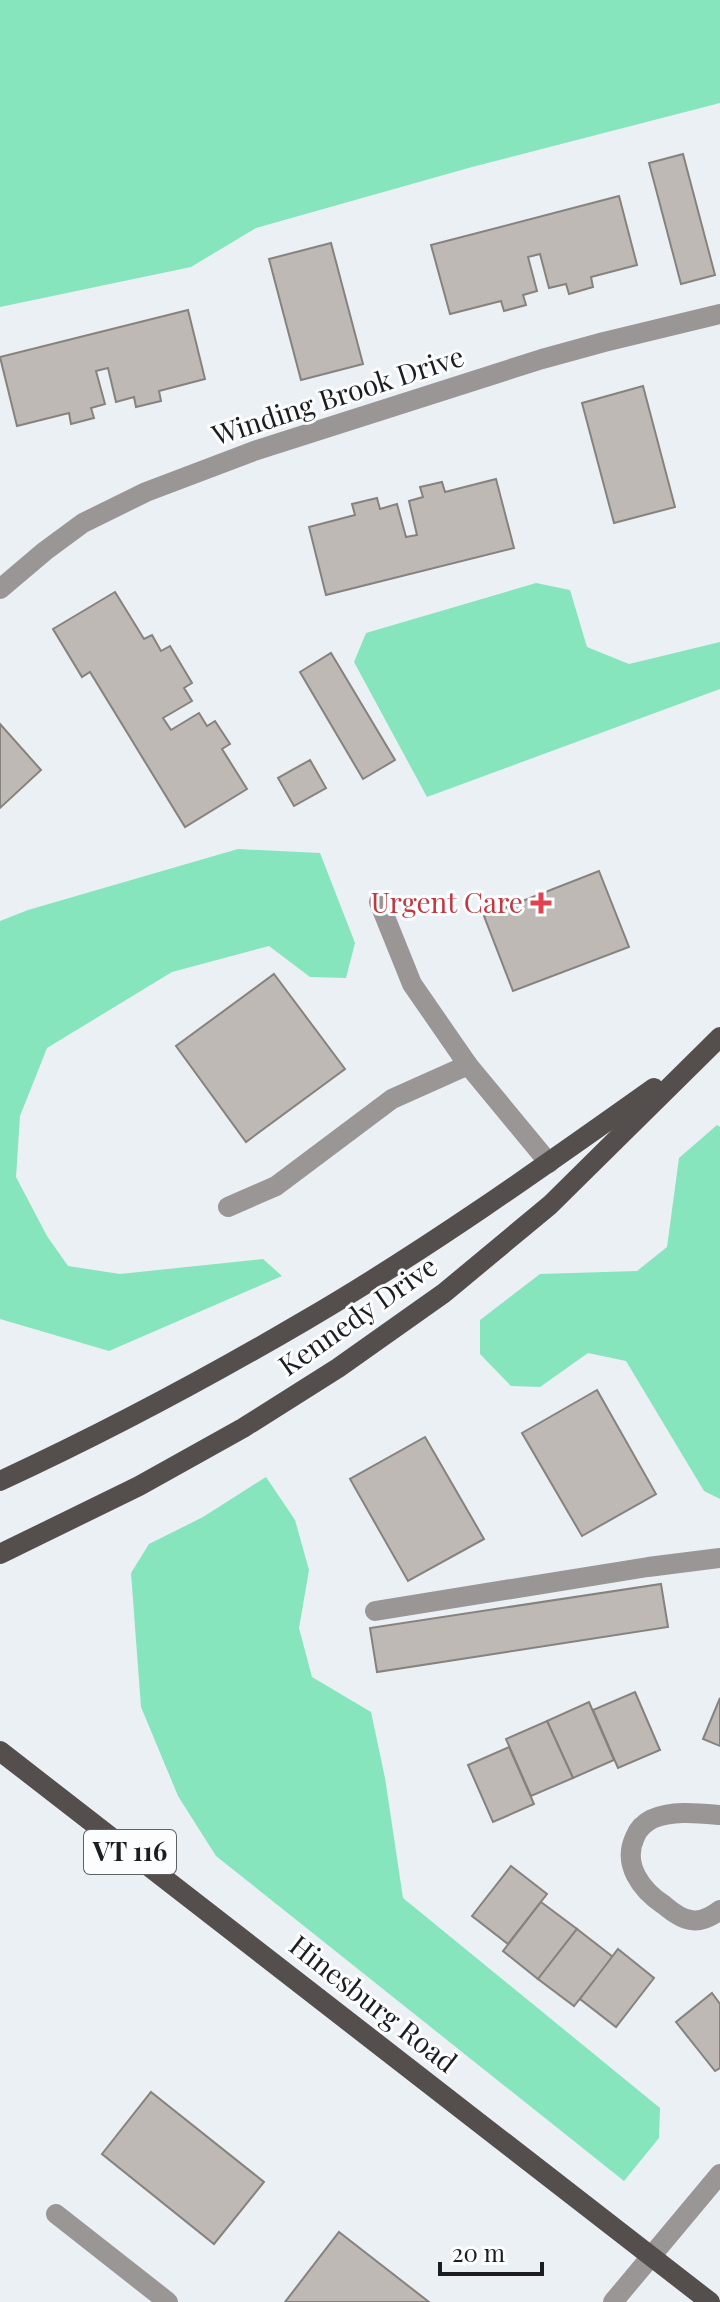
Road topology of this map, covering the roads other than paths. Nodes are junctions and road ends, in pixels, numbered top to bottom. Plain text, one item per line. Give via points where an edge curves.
1 (720, 314) edge
2 (0, 589) edge
3 (379, 902) dead end
4 (720, 1037) edge
5 (700, 1056) junction
6 (468, 1065) junction
7 (549, 1163) junction
8 (228, 1207) dead end
9 (0, 1481) edge
10 (0, 1554) edge
11 (720, 1558) edge
12 (375, 1611) dead end
13 (0, 1751) edge
14 (720, 1815) edge
15 (720, 1910) edge
16 (720, 2174) edge
17 (56, 2214) dead end
18 (649, 2256) junction
19 (168, 2302) edge
20 (613, 2302) edge
21 (710, 2302) edge

1 - 2 street, Winding Brook Drive via 542,359 254,451 146,492 83,523
3 - 6 street via 412,984
4 - 5 main road, Kennedy Drive
5 - 7 main road, Kennedy Drive
5 - 10 main road, Kennedy Drive via 550,1205 444,1293 243,1428
6 - 7 street
6 - 8 street via 392,1099 276,1186
7 - 9 main road, Kennedy Drive via 308,1319
11 - 12 street
13 - 18 main road, Hinesburg Road / VT 116
14 - 15 street via 694,1812 650,1820 639,1829 631,1853 642,1886 674,1912 691,1921
16 - 18 street
17 - 19 street
18 - 20 street
18 - 21 main road, Hinesburg Road / VT 116

